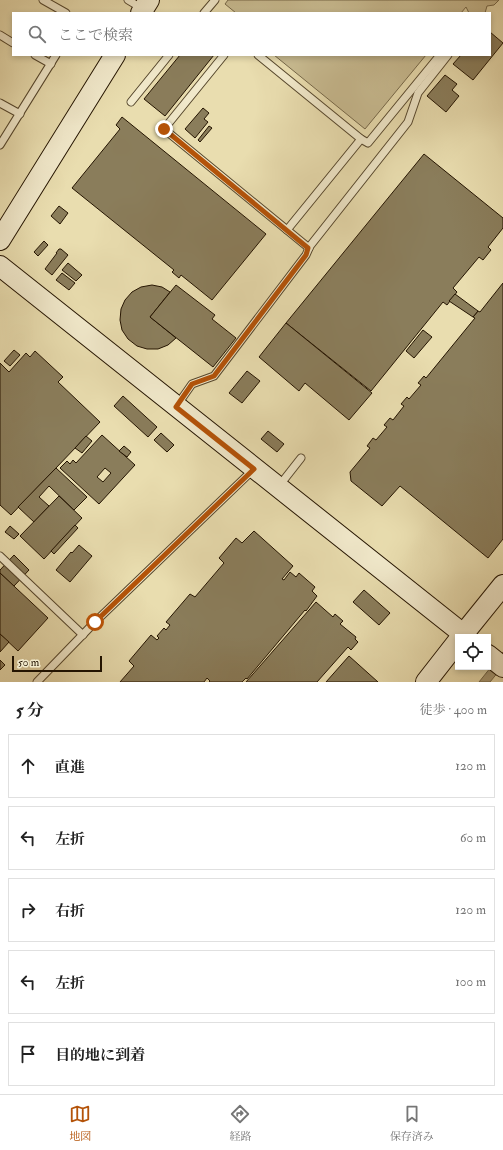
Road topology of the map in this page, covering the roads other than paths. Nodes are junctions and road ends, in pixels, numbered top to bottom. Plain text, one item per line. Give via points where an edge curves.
1 (43, 0) edge
2 (214, 0) edge
3 (64, 12) edge
4 (205, 12) edge
5 (0, 35) edge
6 (12, 42) edge
7 (37, 56) edge
8 (55, 56) edge
9 (114, 56) edge
10 (168, 56) edge
11 (223, 56) edge
12 (259, 56) edge
13 (439, 56) edge
14 (447, 56) edge
15 (50, 64) junction
16 (131, 102) dead end
17 (0, 103) edge
18 (20, 114) junction
19 (362, 140) junction
20 (0, 145) edge
21 (287, 230) junction
22 (0, 240) edge
23 (308, 248) junction
24 (0, 266) edge
25 (176, 407) junction
26 (301, 458) dead end
27 (254, 469) junction
28 (278, 488) junction
29 (0, 556) edge
30 (503, 585) edge
31 (458, 634) edge
32 (464, 634) edge
33 (83, 635) junction
34 (455, 646) edge
35 (491, 657) edge
36 (503, 667) edge
37 (37, 682) edge
38 (426, 682) edge

1 - 3 lane
2 - 4 lane
5 - 6 lane
7 - 15 lane
8 - 15 lane
9 - 22 street
10 - 16 lane
11 - 21 lane via 164,129
12 - 19 lane
13 - 19 lane via 368,143
14 - 23 lane via 418,93 408,122
15 - 18 lane
17 - 18 lane
18 - 20 lane
19 - 21 lane
21 - 23 lane
23 - 25 lane via 301,261 214,376 192,384
24 - 25 street
25 - 27 street
26 - 28 lane
27 - 28 street
27 - 33 lane
28 - 31 street
29 - 33 lane
30 - 32 street
33 - 37 lane
34 - 38 street
35 - 36 street

